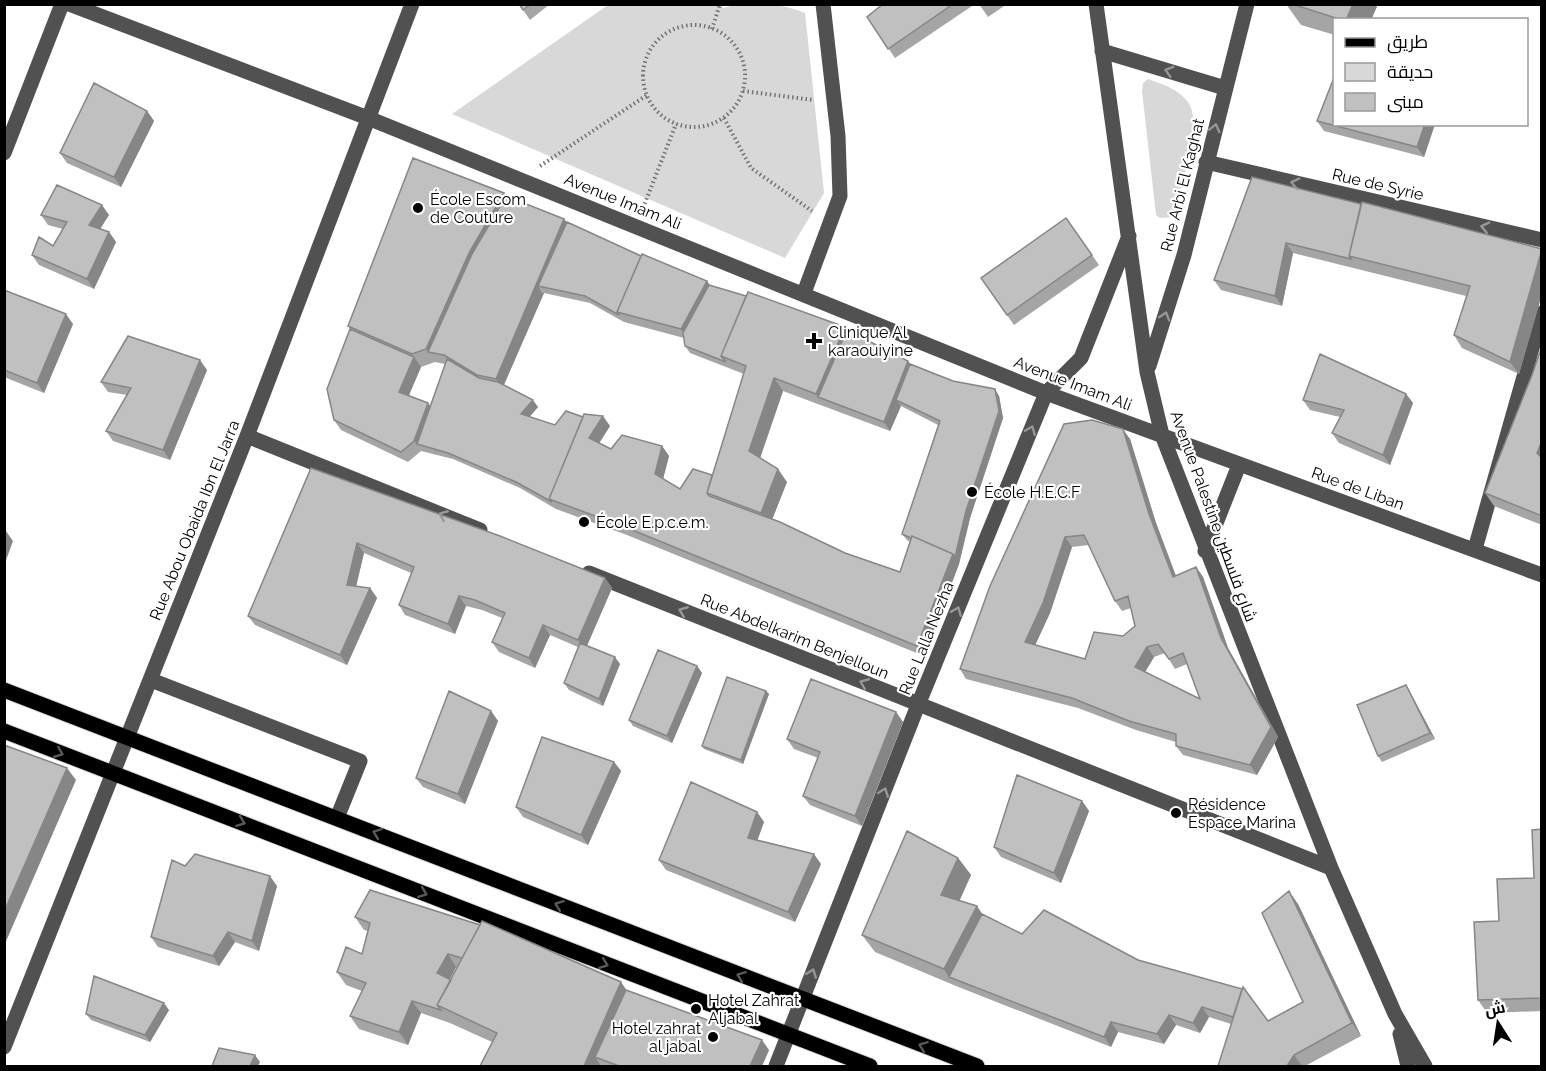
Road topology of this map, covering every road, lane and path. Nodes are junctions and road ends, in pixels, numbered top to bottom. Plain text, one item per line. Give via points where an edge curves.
1 (62, 4) edge
2 (69, 4) edge
3 (412, 4) edge
4 (720, 4) edge
5 (823, 4) edge
6 (1096, 4) edge
7 (1247, 4) edge
8 (712, 29) junction
9 (1102, 51) junction
10 (1225, 87) junction
11 (743, 91) junction
12 (646, 95) junction
13 (834, 103) junction
14 (368, 118) junction
15 (724, 118) junction
16 (676, 124) junction
17 (4, 153) edge
18 (1206, 162) junction
19 (520, 179) junction
20 (830, 224) junction
21 (636, 225) junction
22 (1129, 235) junction
23 (1542, 240) edge
24 (804, 293) junction
25 (1542, 313) edge
26 (1147, 372) junction
27 (1046, 393) junction
28 (1162, 435) junction
29 (247, 436) junction
30 (1239, 465) junction
31 (500, 538) edge
32 (1475, 549) junction
33 (1205, 551) junction
34 (577, 568) edge
35 (1542, 575) edge
36 (151, 680) junction
37 (4, 690) edge
38 (918, 705) junction
39 (4, 731) edge
40 (128, 737) junction
41 (113, 774) junction
42 (337, 818) junction
43 (1331, 868) junction
44 (802, 1000) junction
45 (1395, 1014) junction
46 (788, 1035) junction
47 (4, 1047) edge
48 (776, 1066) edge
49 (870, 1066) edge
50 (977, 1066) edge
51 (1408, 1066) edge
52 (1425, 1066) edge

1 - 17 street
2 - 14 street, Avenue Imam Ali
3 - 14 street, Rue Abou Obaida Ibn El Jarra
4 - 8 path
5 - 13 street
6 - 9 street, Avenue Palestine شارع فلسطين
7 - 10 street, Rue Arbi El Kaghat
8 - 11 path via 733,42 742,57
8 - 12 path via 686,25 656,41 642,71
10 -> 9 street
9 - 22 street, Avenue Palestine شارع فلسطين
18 -> 10 street, Rue Arbi El Kaghat
11 - 13 path
11 - 15 path
12 - 16 path via 661,116
12 - 19 path
13 - 20 street via 840,196
14 - 19 street, Avenue Imam Ali
14 - 29 street, Rue Abou Obaida Ibn El Jarra
15 - 16 path via 692,128
15 - 20 path via 751,168
16 - 21 path
23 -> 18 street, Rue de Syrie
26 -> 18 street, Rue Arbi El Kaghat via 1184,255
19 - 21 street, Avenue Imam Ali
20 - 24 street
21 - 24 street, Avenue Imam Ali
22 - 26 street, Avenue Palestine شارع فلسطين
22 - 27 street, Rue Lalla Nezha via 1081,358
24 - 27 street, Avenue Imam Ali
25 - 32 street
26 - 28 street, Avenue Palestine شارع فلسطين
27 - 28 street, Avenue Imam Ali
38 -> 27 street, Rue Lalla Nezha
28 - 30 street, Rue de Liban
28 - 33 street, Avenue Palestine شارع فلسطين
31 -> 29 street
29 - 36 street, Rue Abou Obaida Ibn El Jarra
30 - 32 street, Rue de Liban
30 - 33 street
32 - 35 street, Rue de Liban
33 - 43 street, Avenue Palestine شارع فلسطين
38 -> 34 street, Rue Abdelkarim Benjelloun
36 - 40 street, Rue Abou Obaida Ibn El Jarra
36 - 42 street via 360,761
37 - 40 main road
38 - 43 street, Rue Abdelkarim Benjelloun
44 -> 38 street, Rue Lalla Nezha
39 -> 41 main road
40 - 41 street, Rue Abou Obaida Ibn El Jarra
40 - 42 main road
41 -> 46 main road
41 - 47 street, Rue Abou Obaida Ibn El Jarra
44 -> 42 main road
43 - 45 street, Avenue Palestine شارع فلسطين
44 - 46 street, Rue Lalla Nezha
50 -> 44 main road
45 - 51 street, Avenue Palestine شارع فلسطين
45 - 52 street, Avenue Palestine شارع فلسطين
46 - 48 street, Rue Lalla Nezha
46 - 49 main road

